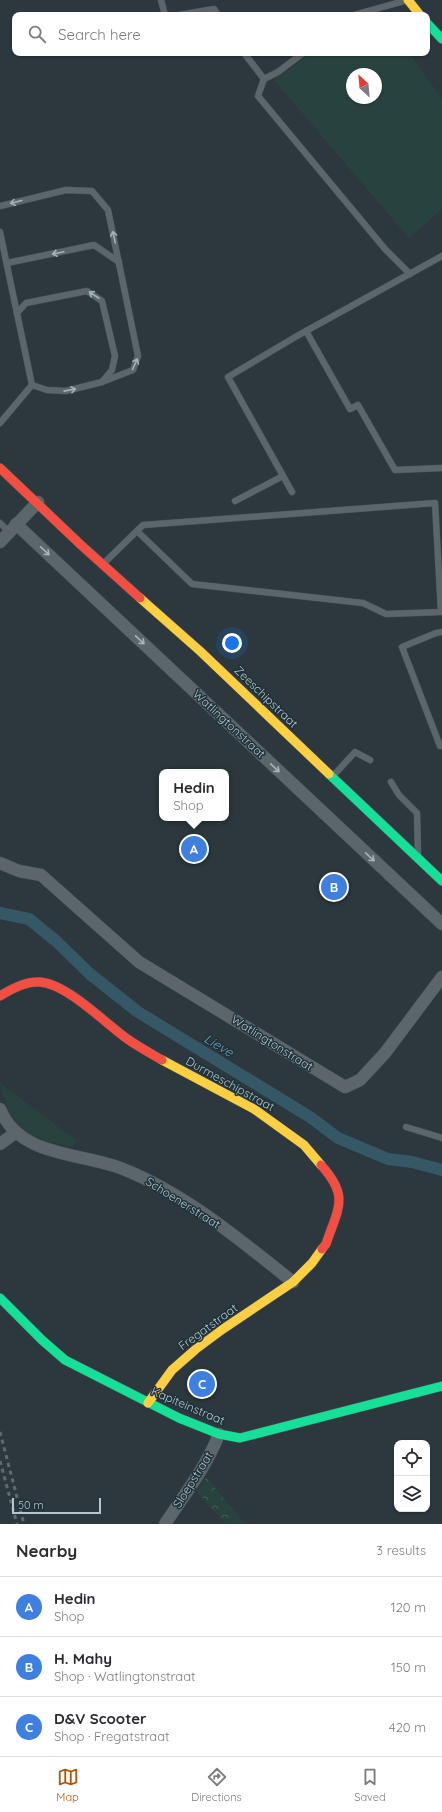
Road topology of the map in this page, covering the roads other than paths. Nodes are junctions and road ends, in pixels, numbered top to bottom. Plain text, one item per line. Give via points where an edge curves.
1 (161, 0) edge
2 (408, 0) edge
3 (164, 12) edge
4 (196, 12) edge
5 (216, 12) edge
6 (366, 12) edge
7 (418, 12) edge
8 (430, 26) edge
9 (442, 39) edge
10 (246, 56) edge
11 (299, 56) edge
12 (264, 79) junction
13 (0, 206) edge
14 (0, 232) edge
15 (442, 256) edge
16 (119, 262) junction
17 (7, 263) junction
18 (410, 274) junction
19 (17, 313) junction
20 (306, 331) junction
21 (102, 382) junction
22 (32, 385) junction
23 (0, 422) edge
24 (0, 468) edge
25 (442, 468) edge
26 (283, 476) junction
27 (292, 492) dead end
28 (235, 501) dead end
29 (38, 502) junction
30 (442, 503) edge
31 (435, 504) junction
32 (0, 523) edge
33 (13, 528) junction
34 (137, 531) junction
35 (0, 542) edge
36 (103, 564) junction
37 (441, 612) edge
38 (442, 632) edge
39 (442, 746) edge
40 (370, 760) dead end
41 (332, 777) junction
42 (391, 782) dead end
43 (418, 858) junction
44 (0, 863) edge
45 (442, 881) edge
46 (442, 924) edge
47 (442, 977) edge
48 (0, 996) edge
49 (0, 1109) edge
50 (406, 1127) dead end
51 (15, 1133) junction
52 (442, 1138) edge
53 (0, 1144) edge
54 (293, 1282) junction
55 (0, 1298) edge
56 (442, 1386) edge
57 (148, 1403) junction
58 (219, 1434) junction
59 (165, 1524) edge

1 - 3 lane
2 - 6 lane
2 - 7 street
4 - 5 lane via 214,9
8 - 9 street
10 - 12 lane
11 - 12 lane
12 - 18 lane via 258,96 385,250
16 -> 13 lane via 108,210 92,191 66,190
14 - 17 lane
15 - 18 lane
16 -> 17 lane via 94,245
21 -> 16 lane via 133,370 138,356
17 - 19 lane
18 - 20 lane
21 -> 19 lane via 112,370 115,356 102,300 87,291 26,303
19 - 22 lane
20 - 25 lane via 350,409 358,405 395,470
20 - 26 lane via 228,377
22 -> 21 lane via 47,390 66,391
22 - 23 lane
24 - 29 street, Zeeschipstraat
26 - 27 lane
26 - 28 lane
29 - 33 street
29 - 36 street, Zeeschipstraat
30 - 31 lane
31 - 34 lane via 144,525
31 - 37 lane
32 - 33 lane
33 - 35 street
33 -> 46 street, Watlingtonstraat
34 - 36 lane
34 - 37 lane via 192,584 364,603 386,614
36 - 41 street, Zeeschipstraat via 200,651
38 - 39 lane via 402,647
40 - 41 lane via 355,752
41 - 43 street, Zeeschipstraat
42 - 43 lane via 399,795 417,813
43 - 45 street, Zeeschipstraat
44 - 47 street, Watlingtonstraat via 41,875 139,962 345,1087 360,1080 380,1058
48 - 54 street, Durmeschipstraat via 14,987 27,983 39,982 54,986 68,993 127,1039 254,1109 304,1145 333,1178 339,1191 339,1204 326,1244
49 - 51 street, Schoenerstraat
50 - 52 lane
51 - 53 street
51 - 54 street, Schoenerstraat via 41,1148 122,1168 167,1190 246,1245
54 - 57 street, Fregatstraat via 196,1349 172,1370
55 - 57 street, Kapiteinstraat via 65,1360
56 - 58 street, Kapiteinstraat via 254,1435 240,1438
57 - 58 street, Kapiteinstraat
58 - 59 street, Sloepstraat via 194,1480

